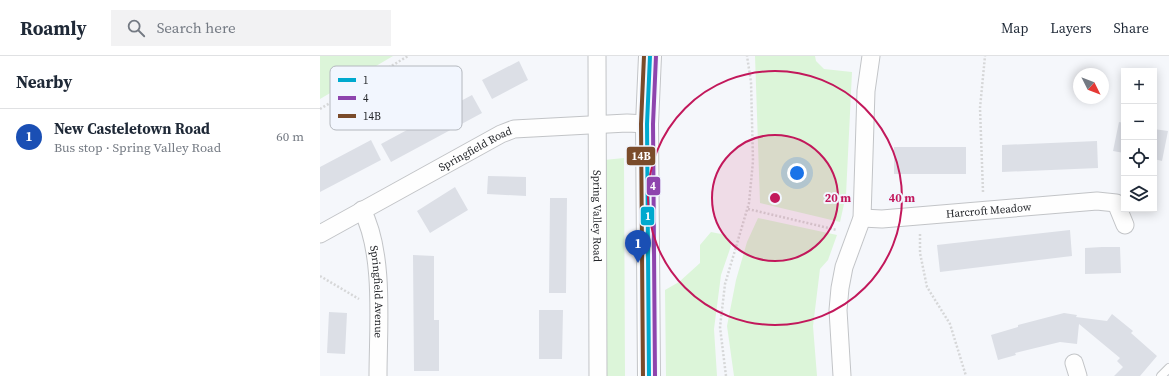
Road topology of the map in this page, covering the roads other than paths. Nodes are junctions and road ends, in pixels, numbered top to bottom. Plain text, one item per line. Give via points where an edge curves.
1 (597, 56) edge
2 (650, 56) edge
3 (871, 56) edge
4 (596, 124) junction
5 (647, 124) junction
6 (1120, 198) edge
7 (362, 210) junction
8 (862, 218) junction
9 (1125, 225) dead end
10 (320, 234) edge
11 (1169, 368) edge
12 (378, 376) edge
13 (598, 376) edge
14 (649, 376) edge
15 (842, 376) edge
16 (1161, 376) edge

1 - 4 street, Spring Valley Road
2 - 5 highway
3 - 8 street via 866,91
4 - 5 street, Springfield Road
4 - 7 street, Springfield Road via 514,129
4 - 13 street, Spring Valley Road
5 - 14 highway
6 - 8 street, Harcroft Meadow via 920,216
6 - 9 street, Harcroft Meadow
7 - 10 street, Springfield Road
7 - 12 street, Springfield Avenue via 369,223 377,261
8 - 15 street via 844,267 840,288 838,310
11 - 16 lane

